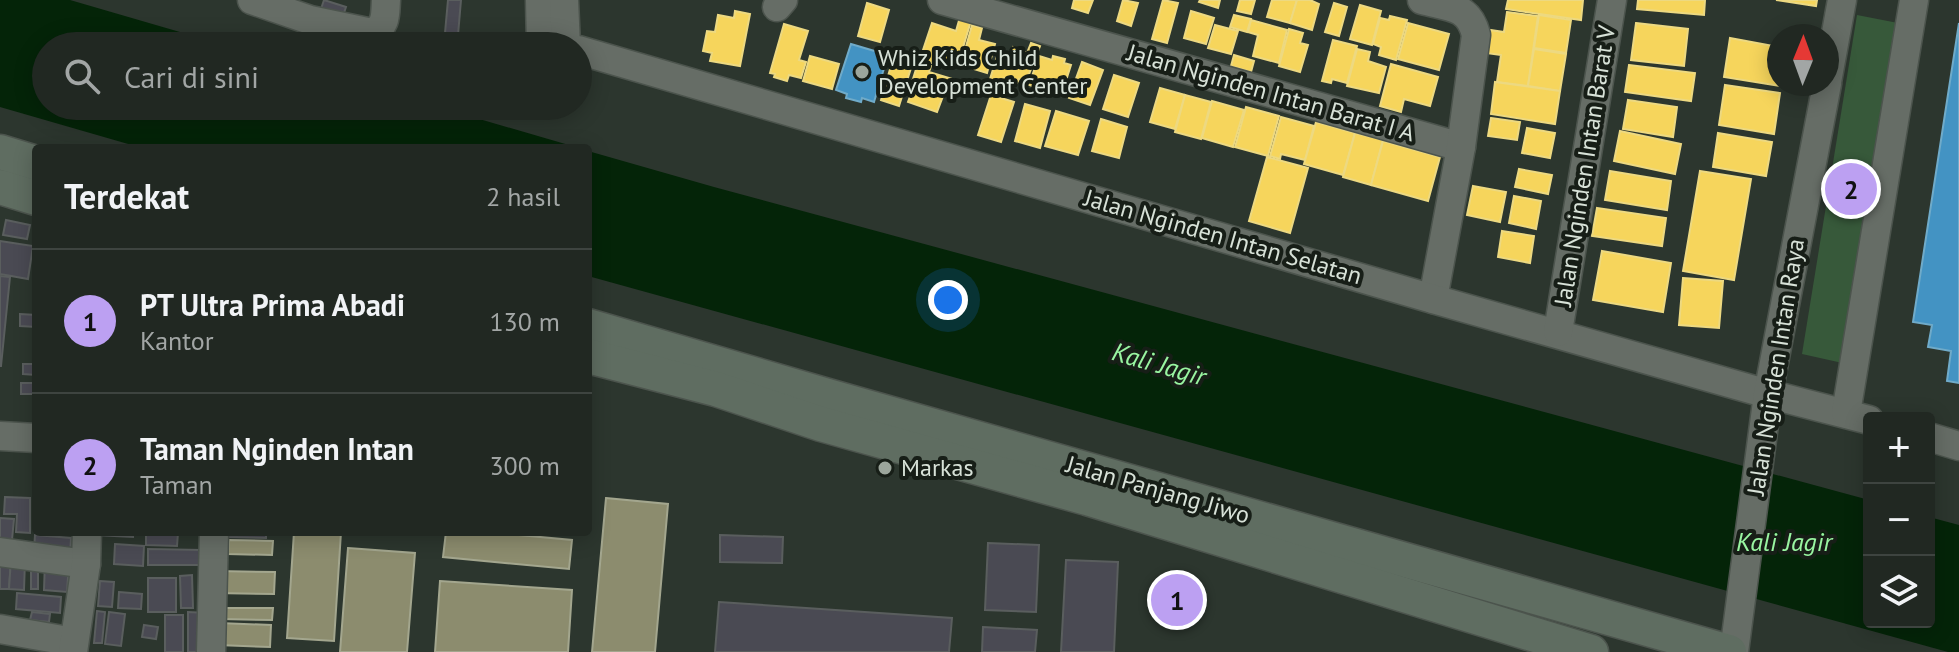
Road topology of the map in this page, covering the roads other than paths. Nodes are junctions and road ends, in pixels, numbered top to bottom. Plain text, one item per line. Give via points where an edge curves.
1 (252, 0) edge
2 (386, 0) edge
3 (540, 0) edge
4 (564, 0) edge
5 (942, 0) edge
6 (1422, 0) edge
7 (1612, 0) edge
8 (1842, 0) edge
9 (1914, 0) edge
10 (310, 10) edge
11 (1838, 24) edge
12 (369, 32) edge
13 (374, 32) edge
14 (541, 32) edge
15 (565, 32) edge
16 (592, 54) edge
17 (1825, 96) edge
18 (1461, 147) junction
19 (0, 152) edge
20 (32, 162) edge
21 (0, 187) edge
22 (32, 197) edge
23 (1433, 299) junction
24 (592, 327) edge
25 (1558, 332) junction
26 (592, 357) edge
27 (1768, 394) junction
28 (778, 396) junction
29 (824, 410) junction
30 (1858, 417) edge
31 (0, 436) edge
32 (32, 438) edge
33 (1935, 439) edge
34 (1959, 446) edge
35 (87, 536) edge
36 (214, 536) edge
37 (0, 552) edge
38 (86, 564) junction
39 (0, 629) edge
40 (74, 647) edge
41 (211, 652) edge
42 (1591, 652) edge
43 (1732, 652) edge

1 - 10 street
2 - 13 street via 385,22
3 - 14 street
4 - 15 street
5 - 18 street, Jalan Nginden Intan Barat I A
6 - 18 street via 1463,11 1473,21 1476,35
7 - 25 street, Jalan Nginden Intan Barat V
8 - 11 street, Jalan Nginden Intan Raya
9 - 30 street
10 - 12 street
16 - 23 street, Jalan Nginden Intan Selatan
17 - 27 street, Jalan Nginden Intan Raya
18 - 23 street
19 - 20 main road
21 - 22 main road
23 - 25 street, Jalan Nginden Intan Selatan
24 - 28 main road, Jalan Panjang Jiwo
25 - 27 street, Jalan Nginden Intan Selatan
26 - 28 main road, Jalan Panjang Jiwo via 716,389
27 - 30 street, Jalan Nginden Intan Selatan
27 - 43 street, Jalan Nginden Intan Raya
28 - 29 main road, Jalan Panjang Jiwo
29 - 42 main road, Jalan Panjang Jiwo via 1087,498
29 - 43 main road, Jalan Panjang Jiwo
31 - 32 street
33 - 34 street
35 - 38 street
36 - 41 street
37 - 38 street
38 - 40 street
39 - 40 street

